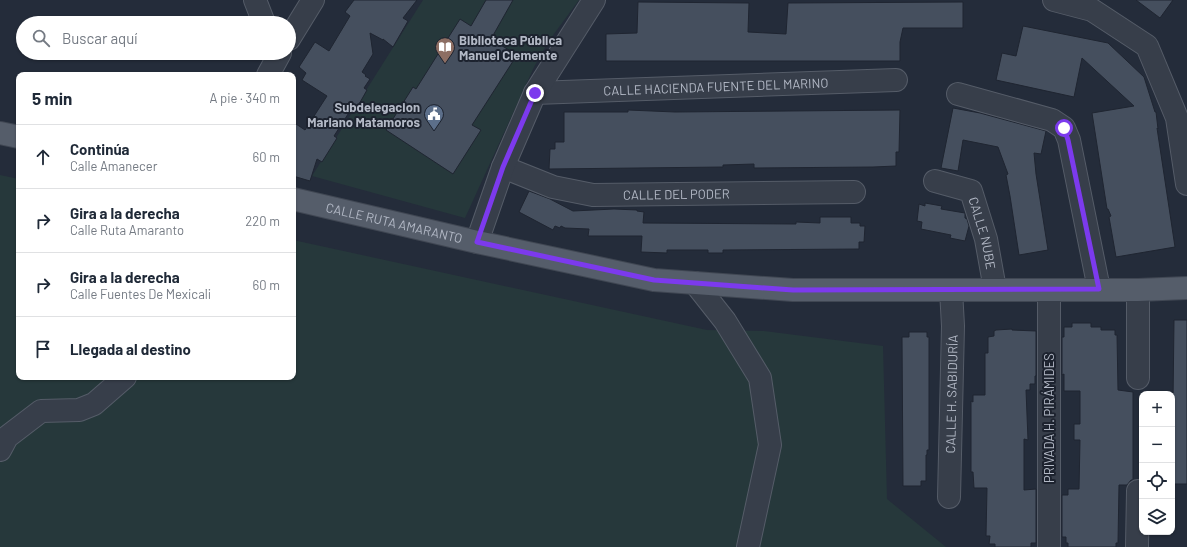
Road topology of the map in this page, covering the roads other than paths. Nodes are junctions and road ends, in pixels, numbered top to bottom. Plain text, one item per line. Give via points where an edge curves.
1 (255, 0) edge
2 (313, 0) edge
3 (594, 0) edge
4 (1054, 0) edge
5 (261, 16) edge
6 (296, 27) edge
7 (896, 80) dead end
8 (535, 93) junction
9 (958, 94) dead end
10 (0, 133) edge
11 (16, 136) edge
12 (503, 167) junction
13 (935, 181) dead end
14 (1187, 184) edge
15 (854, 192) dead end
16 (296, 200) edge
17 (477, 242) junction
18 (696, 283) junction
19 (1187, 288) edge
20 (995, 289) junction
21 (1099, 289) junction
22 (951, 290) junction
23 (1049, 290) junction
24 (1138, 290) junction
25 (1138, 378) dead end
26 (122, 380) edge
27 (0, 450) edge
28 (1138, 491) dead end
29 (949, 497) dead end
30 (748, 547) edge
31 (1049, 547) edge
32 (1137, 547) edge

1 - 5 street
2 - 6 street
3 - 8 street
4 - 14 street via 1092,10 1147,46 1177,118
7 - 8 street, CALLE HACIENDA FUENTE DEL MARINO
8 - 12 street
9 - 21 street via 1052,120 1064,128
10 - 11 main road
12 - 15 street, CALLE DEL PODER via 553,187 594,195
12 - 17 street
13 - 20 street, CALLE NUBE via 971,191 986,239
16 - 17 main road, CALLE RUTA AMARANTO
17 - 18 main road, CALLE RUTA AMARANTO via 654,280
18 - 22 main road, CALLE RUTA AMARANTO via 793,290
18 - 30 street via 725,321 760,378 770,446
19 - 24 main road, CALLE RUTA AMARANTO
20 - 22 main road, CALLE RUTA AMARANTO
20 - 23 main road, CALLE RUTA AMARANTO
21 - 23 main road, CALLE RUTA AMARANTO
21 - 24 main road, CALLE RUTA AMARANTO
22 - 29 street, CALLE H. SABIDURÍA via 953,326
23 - 31 street, PRIVADA H. PIRÁMIDES
24 - 25 street
26 - 27 street via 94,404 79,410 41,411 8,437
28 - 32 street

